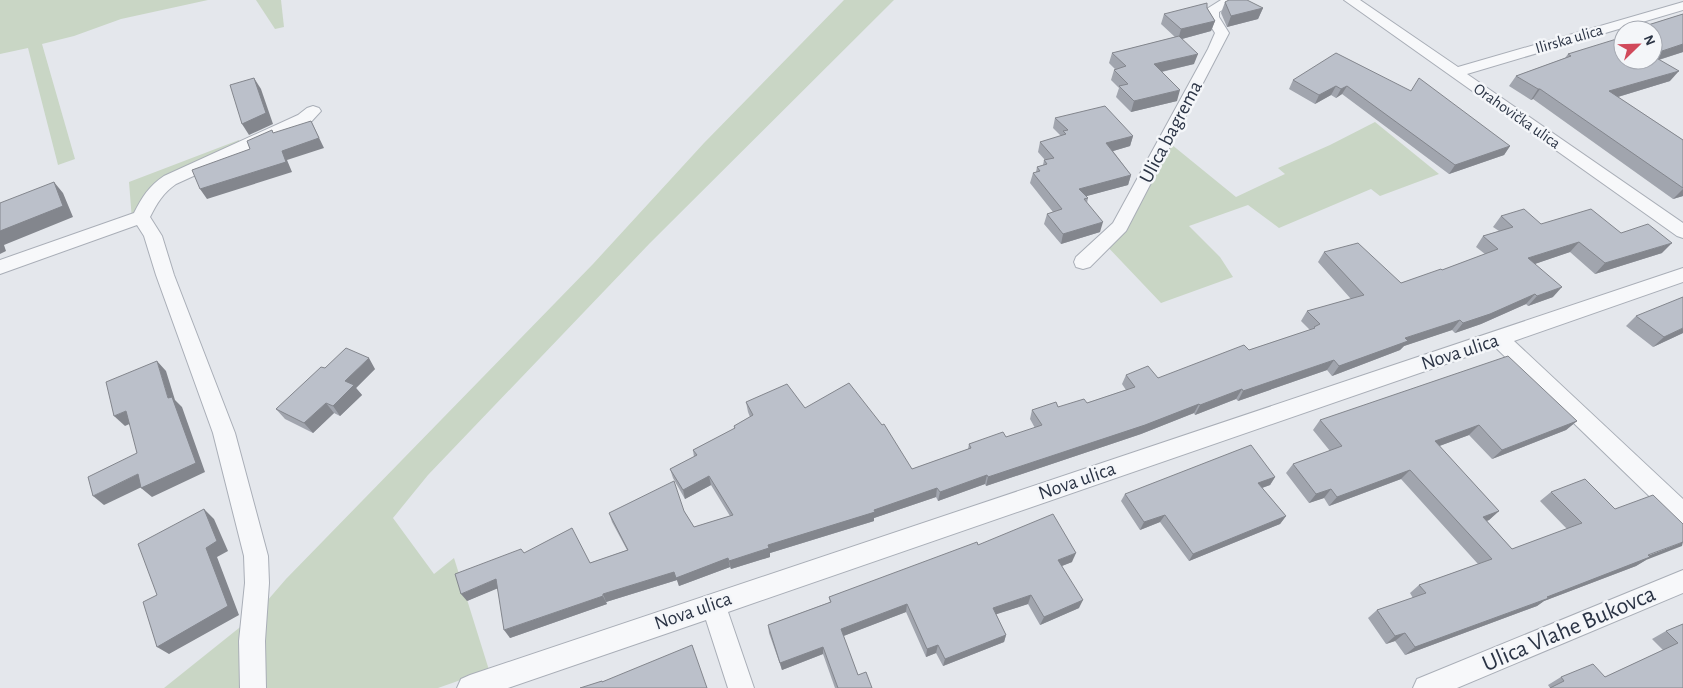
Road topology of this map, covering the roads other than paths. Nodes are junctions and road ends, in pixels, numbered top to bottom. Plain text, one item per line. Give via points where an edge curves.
1 (1232, 0) edge
2 (1351, 0) edge
3 (1683, 6) edge
4 (1455, 73) junction
5 (313, 111) dead end
6 (141, 217) junction
7 (1683, 232) edge
8 (1083, 262) dead end
9 (0, 267) edge
10 (1683, 275) edge
11 (1499, 339) junction
12 (1683, 514) edge
13 (1683, 581) edge
14 (713, 604) junction
15 (253, 688) edge
16 (470, 688) edge
17 (740, 688) edge
18 (1426, 688) edge

1 - 8 street, Ulica bagrema via 1212,10 1212,17 1222,32 1215,49 1120,227
2 - 4 street, Orahovička ulica
3 - 4 street, Ilirska ulica
4 - 7 street, Orahovička ulica
5 - 6 street via 304,119 160,186
6 - 9 street
6 - 15 street via 153,236 224,433 256,556
10 - 11 street, Nova ulica
11 - 12 street
11 - 14 street, Nova ulica
13 - 18 street, Ulica Vlahe Bukovca
14 - 16 street, Nova ulica
14 - 17 street

